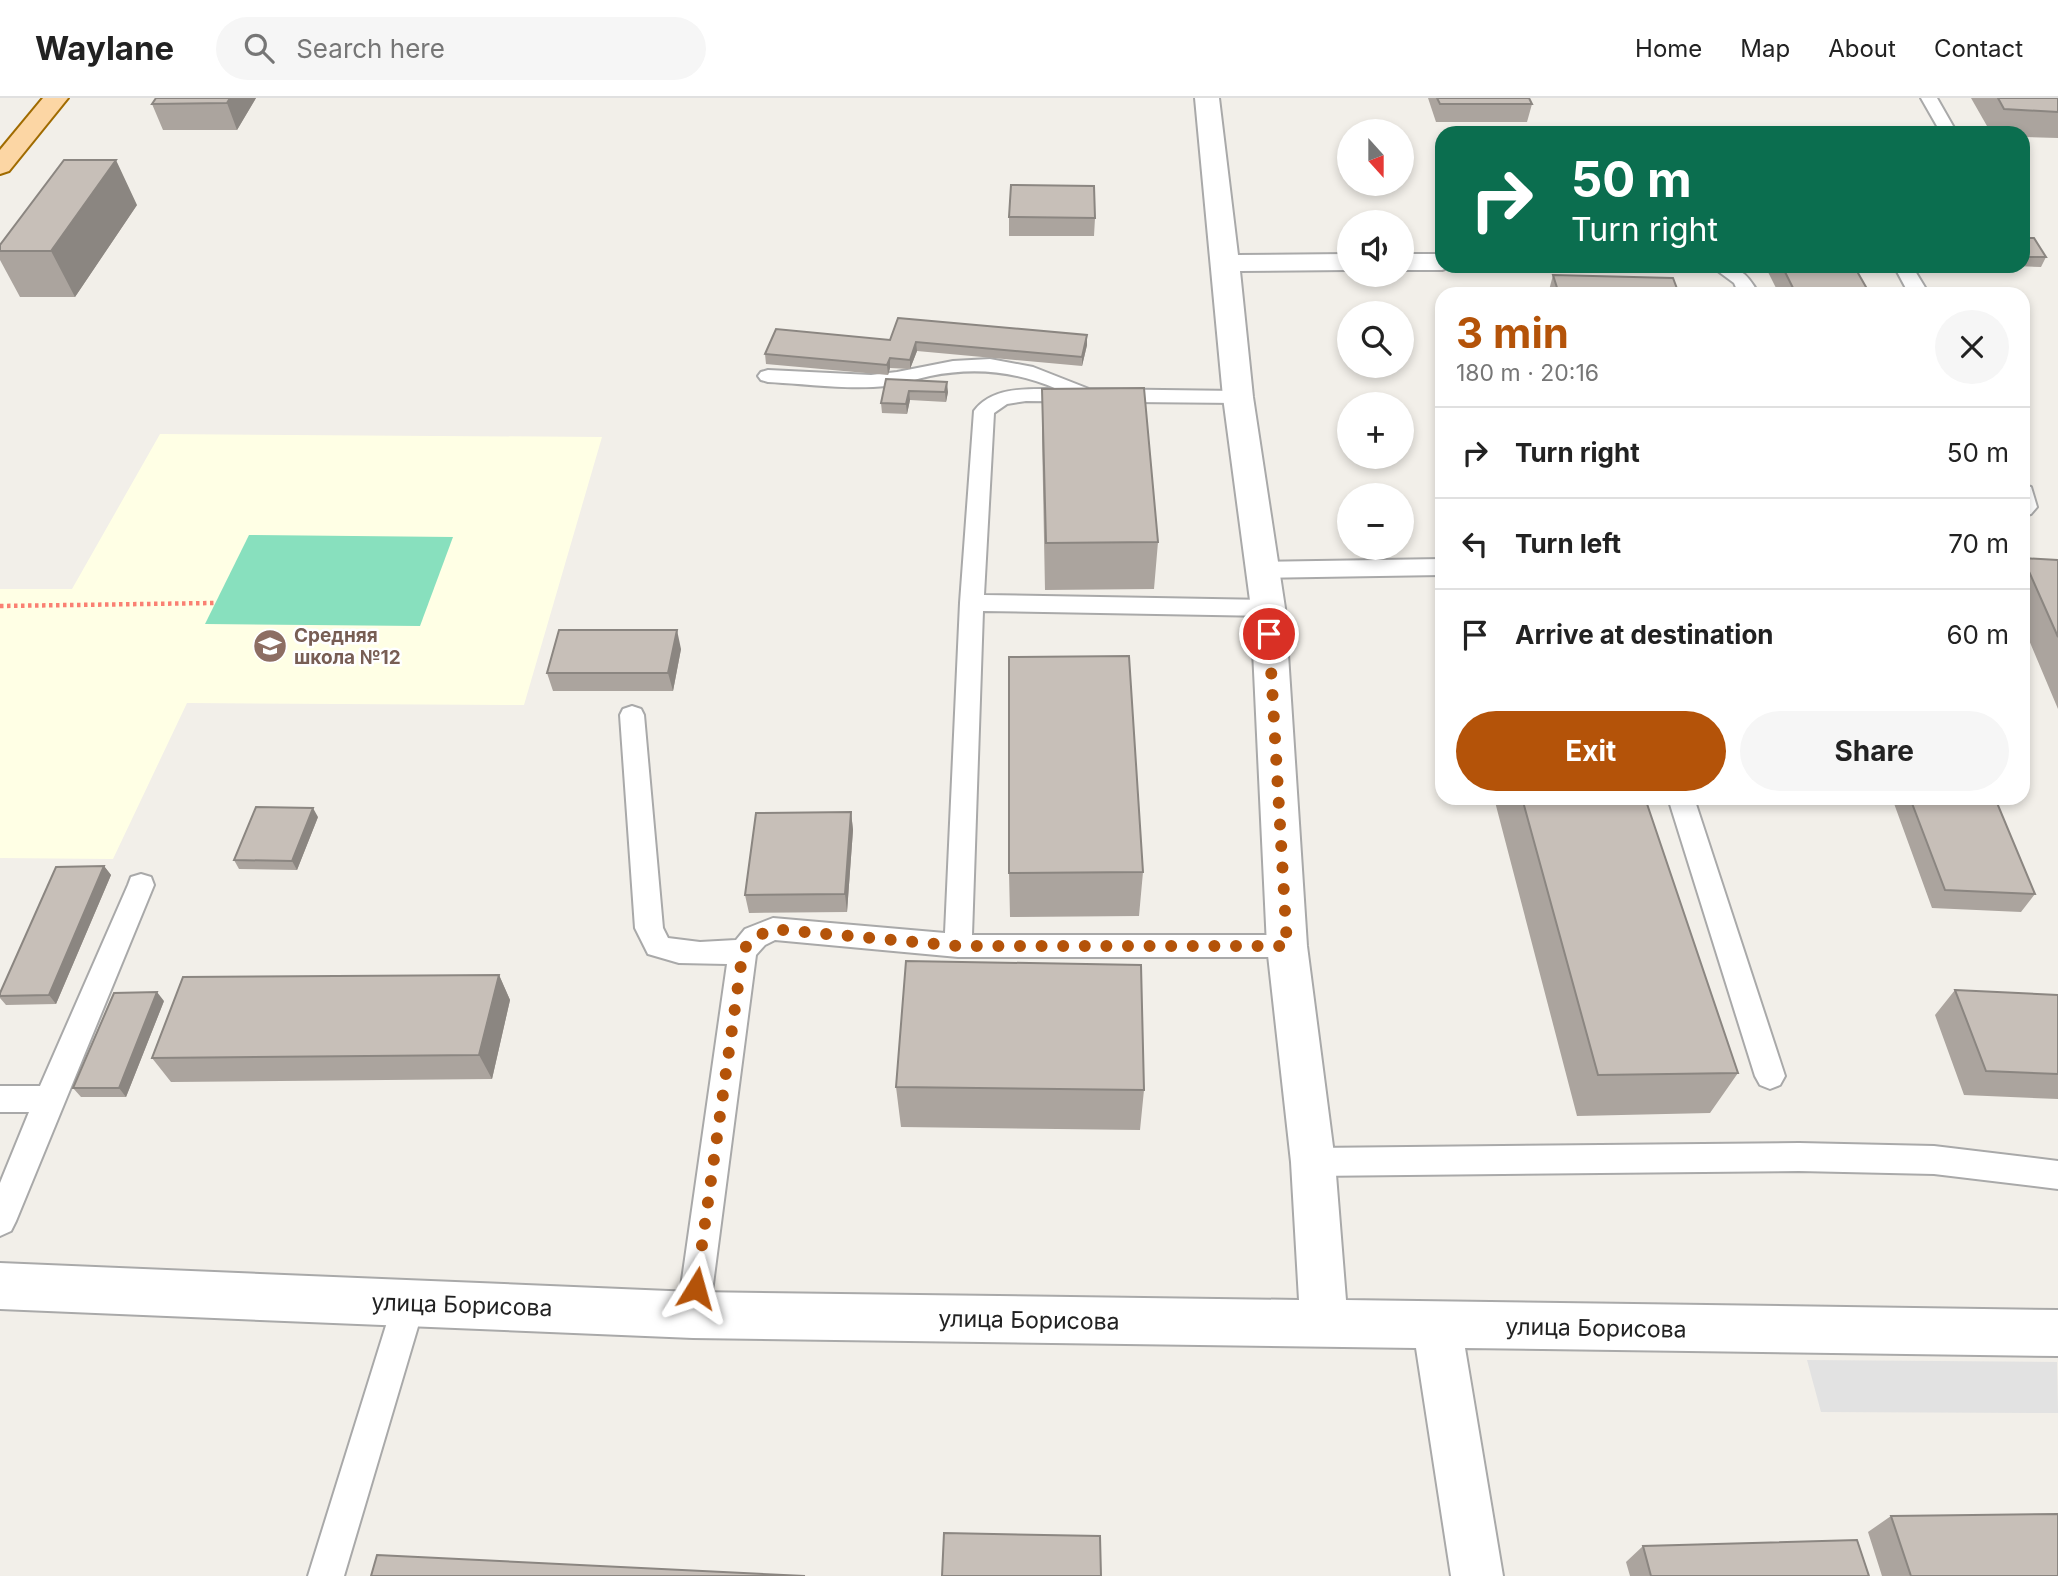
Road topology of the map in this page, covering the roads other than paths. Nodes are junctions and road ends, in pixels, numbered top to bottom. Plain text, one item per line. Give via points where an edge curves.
1 (56, 98) edge
2 (1207, 98) edge
3 (1929, 98) edge
4 (1945, 126) edge
5 (0, 166) edge
6 (1337, 262) edge
7 (1414, 262) edge
8 (1435, 262) edge
9 (1225, 263) junction
10 (1730, 273) edge
11 (1745, 287) edge
12 (768, 376) dead end
13 (1085, 395) junction
14 (1238, 397) junction
15 (1435, 568) edge
16 (1261, 570) junction
17 (972, 603) junction
18 (1268, 608) junction
19 (632, 715) dead end
20 (1683, 805) edge
21 (141, 885) dead end
22 (958, 946) junction
23 (1287, 946) junction
24 (743, 950) junction
25 (1770, 1076) dead end
26 (0, 1099) edge
27 (49, 1099) junction
28 (1313, 1162) junction
29 (2058, 1175) edge
30 (0, 1220) edge
31 (0, 1286) edge
32 (409, 1303) junction
33 (693, 1315) junction
34 (1324, 1324) junction
35 (1437, 1326) junction
36 (2058, 1333) edge
37 (326, 1576) edge
38 (1477, 1576) edge

1 - 5 main road
2 - 9 street
3 - 4 lane
6 - 9 street
7 - 8 street
9 - 14 street
10 - 11 lane
12 - 13 lane via 881,380 987,365 1048,376
13 - 14 lane
13 - 17 lane via 1013,396 984,411
14 - 16 street
15 - 16 lane
16 - 18 street
17 - 18 lane
17 - 22 lane
18 - 23 street
19 - 24 lane via 649,928 659,946 677,953
20 - 25 lane
21 - 27 lane
22 - 23 lane
22 - 24 lane via 773,929 755,937
23 - 28 street
24 - 33 lane
26 - 27 lane
27 - 30 lane
28 - 29 lane via 1813,1157 1934,1160
28 - 34 street
31 - 32 street, улица Борисова
32 - 33 street, улица Борисова
32 - 37 lane
33 - 34 street, улица Борисова
34 - 35 street, улица Борисова
35 - 36 street, улица Борисова
35 - 38 street

